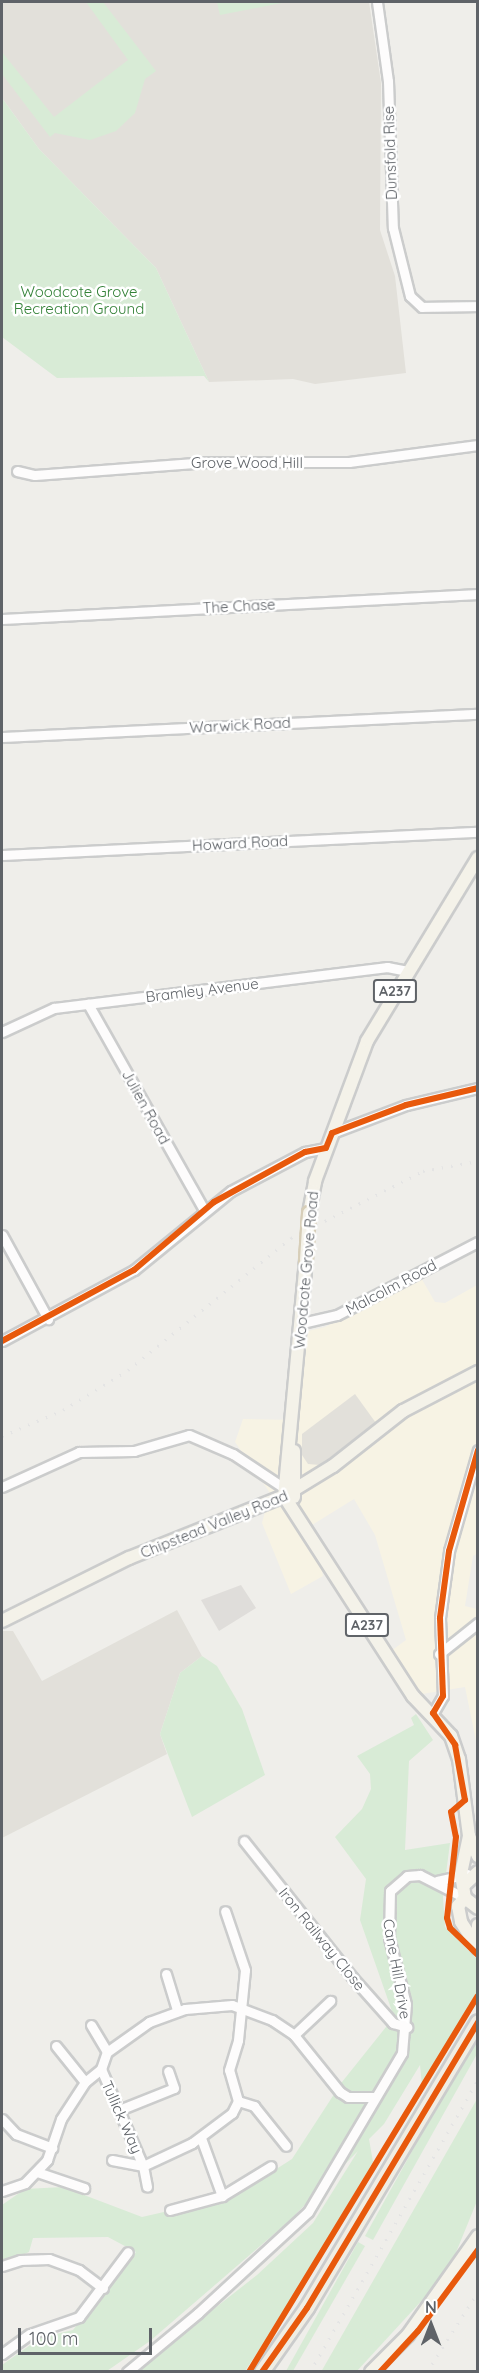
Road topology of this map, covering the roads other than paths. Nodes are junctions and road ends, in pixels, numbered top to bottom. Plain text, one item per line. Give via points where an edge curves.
1 (377, 2) edge
2 (477, 306) edge
3 (477, 445) edge
4 (17, 471) dead end
5 (477, 594) edge
6 (2, 618) edge
7 (477, 714) edge
8 (2, 737) edge
9 (477, 832) edge
10 (2, 855) edge
11 (477, 858) edge
12 (408, 971) junction
13 (88, 1004) junction
14 (2, 1032) edge
15 (477, 1088) edge
16 (332, 1133) junction
17 (326, 1148) junction
18 (204, 1210) junction
19 (2, 1235) edge
20 (477, 1242) edge
21 (48, 1319) junction
22 (302, 1323) junction
23 (2, 1341) edge
24 (477, 1372) edge
25 (292, 1434) junction
26 (477, 1450) edge
27 (294, 1456) junction
28 (320, 1475) junction
29 (272, 1482) junction
30 (2, 1487) edge
31 (287, 1492) junction
32 (270, 1502) junction
33 (2, 1621) edge
34 (477, 1623) edge
35 (439, 1654) junction
36 (433, 1713) junction
37 (468, 1836) junction
38 (244, 1841) dead end
39 (477, 1856) edge
40 (477, 1872) edge
41 (437, 1881) junction
42 (463, 1886) junction
43 (477, 1908) edge
44 (225, 1911) dead end
45 (477, 1948) edge
46 (166, 1974) dead end
47 (330, 2001) dead end
48 (243, 2007) junction
49 (177, 2011) junction
50 (477, 2022) edge
51 (91, 2025) dead end
52 (407, 2027) junction
53 (294, 2035) junction
54 (56, 2046) dead end
55 (107, 2052) junction
56 (102, 2069) junction
57 (168, 2071) dead end
58 (85, 2082) junction
59 (374, 2097) junction
60 (238, 2101) junction
61 (119, 2110) junction
62 (2, 2119) edge
63 (201, 2138) junction
64 (286, 2146) dead end
65 (51, 2148) junction
66 (112, 2160) dead end
67 (144, 2166) junction
68 (271, 2166) dead end
69 (37, 2172) junction
70 (147, 2187) dead end
71 (84, 2188) dead end
72 (2, 2191) edge
73 (222, 2196) junction
74 (170, 2210) dead end
75 (477, 2236) edge
76 (128, 2252) dead end
77 (2, 2266) edge
78 (103, 2288) junction
79 (2, 2354) edge
80 (127, 2372) edge
81 (262, 2372) edge
82 (371, 2372) edge

1 - 2 street, Dunsfold Rise via 388,81 393,228 414,302 422,307
3 - 4 street, Grove Wood Hill via 349,462 208,462 35,475
5 - 6 street, The Chase
7 - 8 street, Warwick Road
9 - 10 street, Howard Road
11 - 12 main road, Woodcote Grove Road / A237
12 - 13 street, Bramley Avenue via 387,967
12 - 16 main road, Woodcote Grove Road / A237 via 367,1041
13 - 14 street, Bramley Avenue via 41,1011
13 - 18 street, Julien Road
15 - 16 street via 406,1106
16 - 17 main road, Woodcote Grove Road / A237
17 - 18 street via 305,1152
17 - 22 main road, Woodcote Grove Road / A237, bridge via 309,1213
18 - 21 street via 134,1270
19 - 21 street
20 - 22 street, Malcolm Road via 337,1315
21 - 23 street
22 - 25 main road, Woodcote Grove Road / A237
24 - 28 main road, Chipstead Valley Road via 403,1411
25 - 27 main road, Woodcote Grove Road / A237
25 - 31 main road, Woodcote Grove Road / A237
26 - 35 street via 449,1551
27 - 28 main road via 305,1473
27 - 31 main road, Woodcote Grove Road / A237
28 - 31 main road, Chipstead Valley Road
29 - 30 street via 233,1454 189,1435 134,1451 79,1452
29 - 31 street
29 - 32 street via 276,1493
31 - 32 main road, Chipstead Valley Road
31 - 36 main road, A237 via 306,1532 413,1695
32 - 33 main road, Chipstead Valley Road via 129,1558
34 - 35 street
35 - 36 street via 443,1696
36 - 37 main road, A237 via 457,1752
37 - 39 main road, A237
37 - 42 main road, A237
38 - 52 street, Iron Railway Close via 352,1977 393,2023
40 - 42 main road
41 - 42 street, Cane Hill Drive
41 - 42 street, Cane Hill Drive
41 - 52 street, Cane Hill Drive via 420,1875 407,1876 390,1891 386,1907
42 - 43 main road
42 - 45 main road, A237 via 458,1906 460,1922
44 - 48 street via 244,1970
46 - 49 street
47 - 53 street
48 - 49 street via 219,2005
48 - 53 street
48 - 60 street via 229,2070
49 - 55 street via 135,2030
50 - 81 highway via 307,2308
51 - 55 street
52 - 59 street, Cane Hill Drive via 402,2053
53 - 59 street via 340,2092 348,2097
54 - 58 street
55 - 56 street
56 - 58 street
56 - 61 street, Tullick Way
57 - 61 street via 174,2088
58 - 65 street via 62,2119
59 - 80 street, Cane Hill Drive via 308,2212
60 - 63 street, Tullick Way via 224,2121
60 - 64 street via 254,2106
61 - 67 street, Tullick Way
62 - 65 street via 16,2134
63 - 67 street, Tullick Way
63 - 73 street
65 - 69 street
66 - 67 street
67 - 70 street
68 - 73 street
69 - 71 street
69 - 72 street via 13,2190
73 - 74 street
75 - 82 main road via 408,2335
76 - 78 street
77 - 78 street via 20,2260 49,2259 73,2267
78 - 79 street via 73,2322 30,2334

